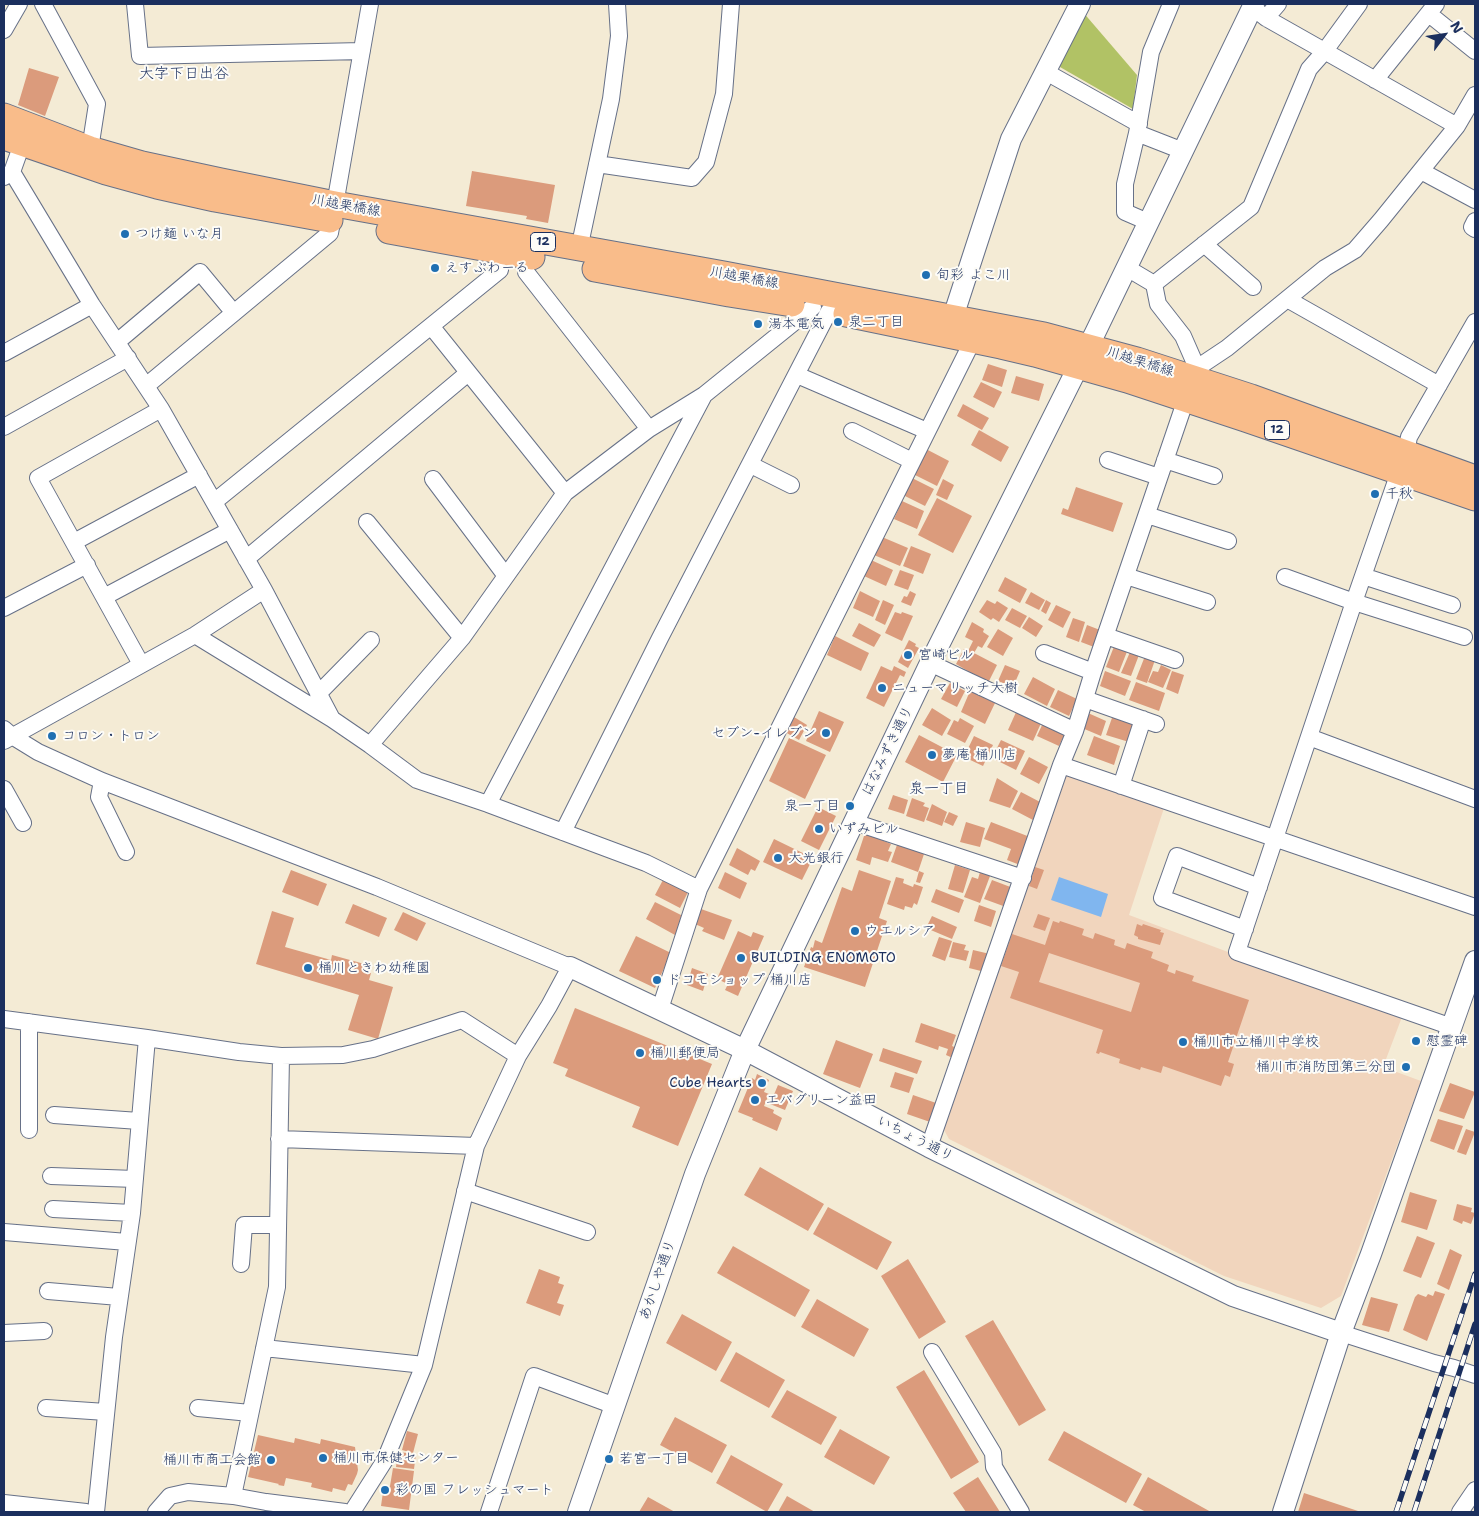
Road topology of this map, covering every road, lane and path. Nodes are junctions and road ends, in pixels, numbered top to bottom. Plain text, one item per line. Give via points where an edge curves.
1 (19, 4) edge
2 (43, 4) edge
3 (134, 4) edge
4 (370, 4) edge
5 (617, 4) edge
6 (731, 4) edge
7 (1080, 4) edge
8 (1171, 4) edge
9 (1278, 4) edge
10 (1359, 4) edge
11 (1432, 9) edge
12 (1258, 10) edge
13 (4, 30) edge
14 (362, 51) junction
15 (1475, 51) edge
16 (1324, 52) junction
17 (1046, 72) junction
18 (1375, 80) junction
19 (1475, 95) edge
20 (4, 116) edge
21 (1457, 126) junction
22 (1138, 128) junction
23 (13, 140) edge
24 (90, 149) junction
25 (1183, 151) junction
26 (597, 164) junction
27 (1421, 171) junction
28 (8, 174) edge
29 (1475, 200) edge
30 (333, 212) junction
31 (1475, 221) edge
32 (1148, 222) junction
33 (1475, 229) edge
34 (1204, 244) junction
35 (579, 249) junction
36 (1127, 268) junction
37 (500, 270) dead end
38 (526, 272) dead end
39 (1154, 284) junction
40 (1253, 287) dead end
41 (1288, 299) junction
42 (92, 305) junction
43 (821, 309) junction
44 (234, 313) junction
45 (952, 317) junction
46 (1475, 322) edge
47 (431, 326) junction
48 (973, 340) junction
49 (117, 342) junction
50 (4, 353) edge
51 (1083, 356) junction
52 (128, 358) junction
53 (468, 373) junction
54 (797, 375) junction
55 (1192, 382) junction
56 (1439, 385) junction
57 (146, 386) junction
58 (704, 395) junction
59 (1248, 408) junction
60 (161, 409) junction
61 (4, 427) edge
62 (649, 429) junction
63 (852, 431) dead end
64 (927, 431) junction
65 (1408, 442) junction
66 (1108, 460) dead end
67 (1165, 460) junction
68 (912, 461) junction
69 (751, 465) junction
70 (1475, 465) edge
71 (199, 475) junction
72 (1214, 476) dead end
73 (1159, 478) junction
74 (1475, 478) edge
75 (433, 479) dead end
76 (1395, 484) junction
77 (791, 485) dead end
78 (565, 493) junction
79 (1475, 498) edge
80 (214, 502) junction
81 (1475, 512) edge
82 (1146, 515) junction
83 (366, 522) dead end
84 (230, 530) junction
85 (1228, 541) dead end
86 (74, 542) junction
87 (246, 559) junction
88 (87, 565) junction
89 (506, 576) junction
90 (1126, 576) junction
91 (1363, 576) junction
92 (1285, 578) dead end
93 (264, 590) junction
94 (104, 597) junction
95 (1208, 602) dead end
96 (1354, 602) junction
97 (1452, 605) dead end
98 (4, 608) edge
99 (195, 635) junction
100 (1106, 636) junction
101 (1464, 637) dead end
102 (462, 638) junction
103 (371, 640) dead end
104 (1044, 654) dead end
105 (1175, 660) dead end
106 (930, 663) junction
107 (141, 664) junction
108 (1093, 672) junction
109 (318, 694) junction
110 (1085, 699) junction
111 (332, 719) junction
112 (1076, 730) junction
113 (6, 736) edge
114 (1309, 737) junction
115 (370, 745) junction
116 (1061, 765) junction
117 (102, 781) junction
118 (1121, 786) junction
119 (4, 788) edge
120 (1475, 799) edge
121 (488, 804) junction
122 (854, 822) junction
123 (23, 823) dead end
124 (562, 832) junction
125 (1275, 839) junction
126 (126, 852) dead end
127 (1023, 878) junction
128 (1259, 887) junction
129 (699, 889) junction
130 (1475, 907) edge
131 (1245, 929) junction
132 (1475, 961) edge
133 (570, 967) junction
134 (660, 1009) junction
135 (4, 1019) edge
136 (29, 1022) junction
137 (1452, 1026) junction
138 (147, 1038) junction
139 (745, 1050) junction
140 (281, 1056) junction
141 (518, 1056) junction
142 (54, 1115) dead end
143 (140, 1121) junction
144 (29, 1130) dead end
145 (280, 1139) junction
146 (476, 1146) junction
147 (929, 1147) junction
148 (51, 1176) dead end
149 (135, 1179) junction
150 (465, 1191) junction
151 (53, 1208) dead end
152 (132, 1213) junction
153 (278, 1225) junction
154 (4, 1232) edge
155 (587, 1232) dead end
156 (127, 1242) junction
157 (242, 1264) dead end
158 (48, 1291) dead end
159 (120, 1297) junction
160 (44, 1330) dead end
161 (4, 1333) edge
162 (1341, 1333) junction
163 (264, 1348) junction
164 (932, 1352) dead end
165 (424, 1365) junction
166 (1475, 1375) edge
167 (615, 1406) junction
168 (46, 1408) dead end
169 (198, 1408) dead end
170 (106, 1412) junction
171 (250, 1413) junction
172 (1475, 1490) edge
173 (233, 1496) junction
174 (4, 1503) edge
175 (263, 1507) edge
176 (86, 1512) edge
177 (96, 1512) edge
178 (156, 1512) edge
179 (345, 1512) edge
180 (352, 1512) edge
181 (489, 1512) edge
182 (578, 1512) edge
183 (1021, 1512) edge
184 (1283, 1512) edge
185 (1460, 1512) edge

1 - 13 street
2 - 24 street via 97,104
3 - 14 street via 140,56
4 - 14 street
5 - 26 street via 617,54
6 - 26 street via 724,94 706,162 692,178
7 - 17 street
8 - 22 street via 1151,52
9 - 12 street
10 - 16 street
11 - 15 street
11 - 18 street
12 - 16 street
12 - 25 street, はなみずき通り
14 - 30 street
16 - 18 street
16 - 34 street via 1309,69 1251,207
17 - 22 street
17 - 45 street via 1011,139
18 - 21 street
19 - 21 street
20 - 24 main road, 川越栗橋線 / 12
21 - 27 street
22 - 25 street
22 - 32 street via 1125,184 1125,212
23 - 28 street
23 - 30 main road, 川越栗橋線 / 12 via 106,172 215,200
24 - 30 main road, 川越栗橋線 / 12
25 - 32 street, はなみずき通り
26 - 35 street
27 - 29 street
27 - 41 street via 1355,250 1325,268
28 - 42 street
30 - 35 main road, 川越栗橋線 / 12 via 455,225
30 - 43 main road, 川越栗橋線 / 12 via 729,294
30 - 44 street via 330,233
31 - 33 street via 1472,227
32 - 36 street, はなみずき通り
34 - 39 street
34 - 40 street
35 - 45 main road, 川越栗橋線 / 12
36 - 39 street
36 - 51 street, はなみずき通り
37 - 47 street
38 - 62 street
39 - 55 street via 1158,304 1183,336
41 - 55 street via 1227,348
41 - 56 street
42 - 49 street
42 - 50 street
43 - 48 main road, 川越栗橋線 / 12
43 - 54 street
43 - 58 street
44 - 49 street via 200,272
44 - 57 street
45 - 51 main road, 川越栗橋線 / 12 via 1044,335
46 - 56 street
47 - 53 street
47 - 80 street
48 - 51 main road, 川越栗橋線 / 12 via 1035,354
48 - 64 street
49 - 52 street
51 - 55 main road, 川越栗橋線 / 12
51 - 106 street, はなみずき通り
52 - 57 street
52 - 61 street
53 - 78 street
53 - 87 street
54 - 64 street
54 - 69 street
55 - 59 main road, 川越栗橋線 / 12
55 - 67 street
56 - 65 street
57 - 60 street
58 - 62 street
58 - 121 street
59 - 65 main road via 1324,413
59 - 74 main road, 川越栗橋線 / 12
59 - 76 main road via 1310,453
59 - 79 main road, 川越栗橋線 / 12
60 - 71 street
60 - 86 street via 38,478
62 - 78 street
63 - 68 street
64 - 68 street
65 - 70 main road
66 - 73 street
67 - 72 street
67 - 73 street
68 - 129 street
69 - 77 street
69 - 124 street
71 - 80 street
71 - 86 street
73 - 82 street
75 - 89 street
76 - 81 main road
76 - 91 street
78 - 89 street
80 - 84 street
82 - 85 street
82 - 90 street
83 - 102 street
84 - 87 street
84 - 94 street
86 - 88 street
87 - 93 street
88 - 94 street
88 - 98 street
89 - 102 street
90 - 95 street
90 - 100 street
91 - 96 street
91 - 97 street
92 - 96 street
93 - 99 street
93 - 109 street
94 - 107 street
96 - 101 street
96 - 114 street
99 - 107 street
99 - 111 street
100 - 105 street
100 - 108 street
102 - 115 street
103 - 109 street
104 - 108 street
106 - 112 street
106 - 122 street, はなみずき通り
107 - 113 street
108 - 110 street
109 - 111 street
110 - 112 street
110 - 118 street via 1149,721
111 - 115 street
112 - 116 street
113 - 117 street
114 - 120 street
114 - 125 street
115 - 121 street via 417,780
116 - 118 street
116 - 127 street
117 - 126 street via 99,797
117 - 133 street via 377,887
118 - 125 street
119 - 123 street
121 - 124 street
122 - 127 street
122 - 139 street, はなみずき通り
124 - 129 street via 646,864
125 - 128 street
125 - 130 street
127 - 147 street
128 - 131 street
128 - 131 street via 1177,856 1162,898
129 - 134 street
131 - 137 street via 1237,952
132 - 137 street
133 - 134 street, いちょう通り
133 - 141 street
134 - 139 street, いちょう通り
135 - 136 street
136 - 138 street
136 - 144 street
137 - 162 street
138 - 140 street
138 - 143 street
139 - 147 street, いちょう通り
139 - 167 street, あかしや通り via 695,1174
140 - 141 street via 343,1055 373,1049 462,1020
140 - 145 street
141 - 146 street
142 - 143 street
143 - 149 street
145 - 146 street
145 - 153 street
146 - 150 street
147 - 162 street, いちょう通り via 1233,1296
148 - 149 street
149 - 152 street
150 - 155 street
150 - 165 street
151 - 152 street
152 - 156 street
153 - 157 street via 244,1225
153 - 163 street via 277,1287
154 - 156 street
156 - 159 street
158 - 159 street
159 - 170 street
160 - 161 street
162 - 166 street
162 - 184 street
163 - 165 street
163 - 171 street
164 - 183 street via 993,1453 994,1467
165 - 180 street via 385,1460
167 - 181 street via 534,1376
167 - 182 street, あかしや通り
168 - 170 street
169 - 171 street
170 - 177 street
171 - 173 street
172 - 185 street
173 - 175 street
173 - 178 street via 188,1492 170,1496
174 - 176 street
175 - 179 street

